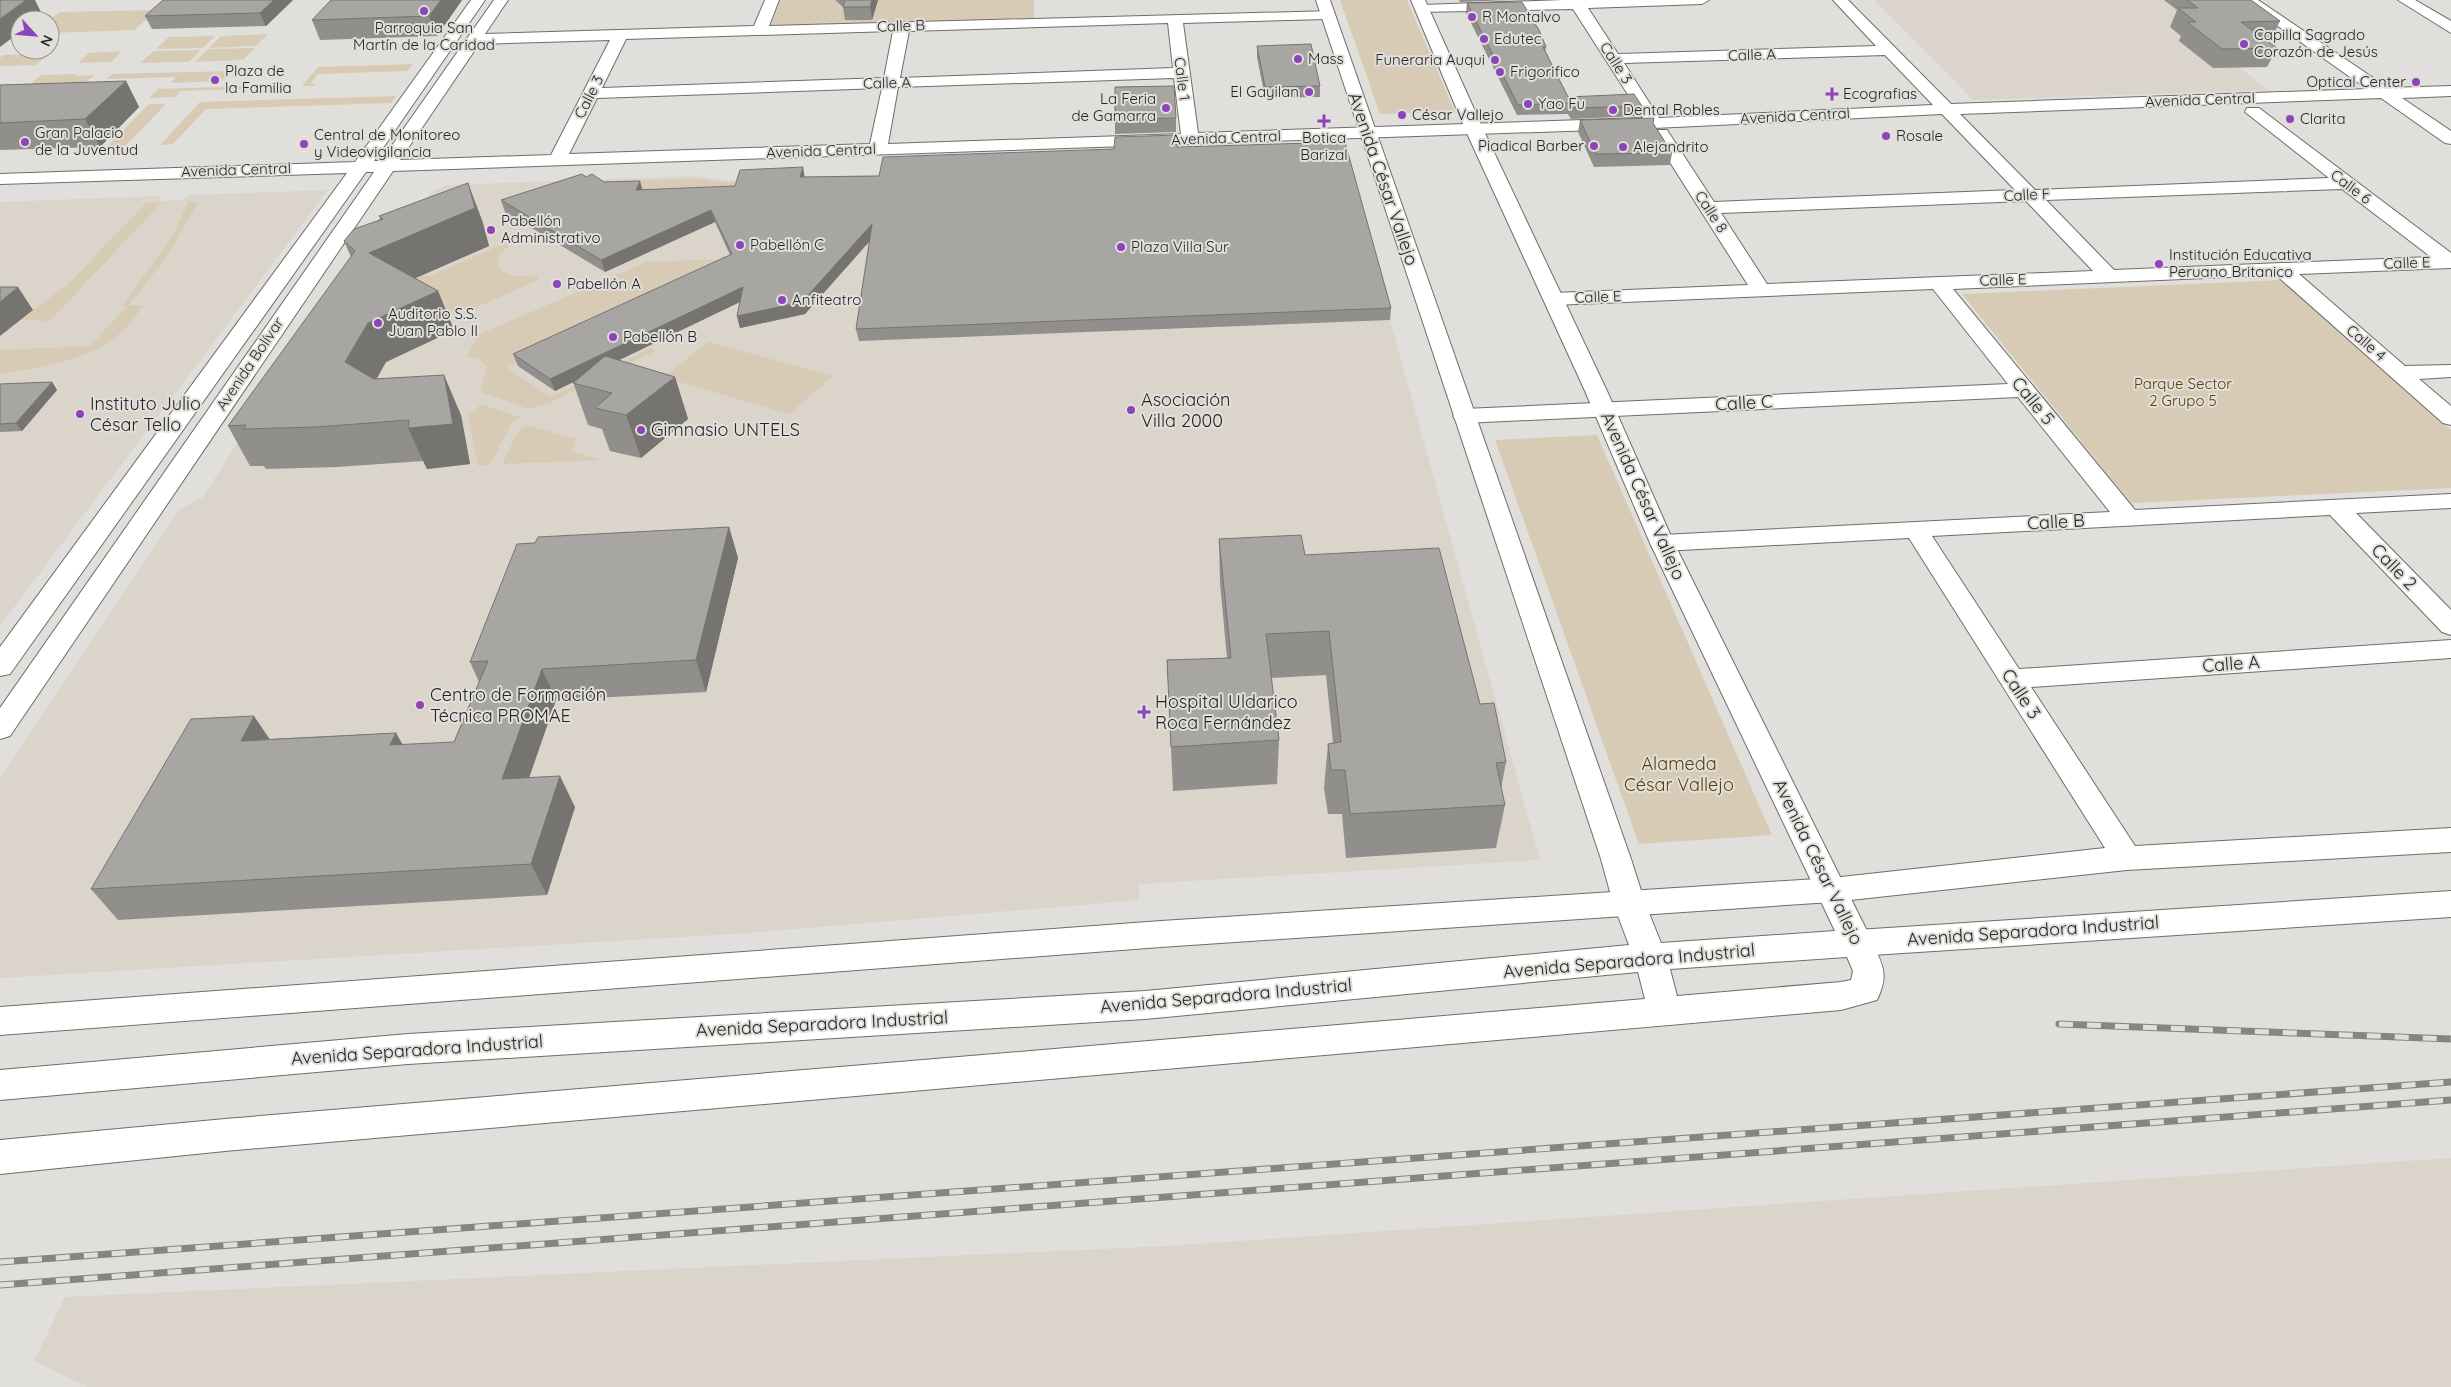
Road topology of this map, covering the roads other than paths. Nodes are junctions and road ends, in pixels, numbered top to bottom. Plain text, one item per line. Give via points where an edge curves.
1 (478, 0) edge
2 (501, 0) edge
3 (772, 0) edge
4 (1702, 0) edge
5 (1840, 0) edge
6 (2248, 0) edge
7 (2270, 0) edge
8 (2404, 0) edge
9 (1420, 4) edge
10 (1578, 4) junction
11 (1325, 7) edge
12 (1175, 18) junction
13 (902, 26) junction
14 (2451, 28) edge
15 (760, 30) junction
16 (621, 34) junction
17 (474, 39) junction
18 (1889, 50) junction
19 (1614, 59) junction
20 (1182, 73) junction
21 (891, 83) junction
22 (2451, 91) edge
23 (592, 93) junction
24 (2385, 93) junction
25 (2408, 100) junction
26 (2451, 106) edge
27 (2253, 112) junction
28 (1952, 115) junction
29 (1658, 128) junction
30 (1477, 135) junction
31 (1369, 138) junction
32 (1190, 139) junction
33 (2451, 139) edge
34 (878, 149) junction
35 (557, 160) junction
36 (369, 172) junction
37 (0, 179) edge
38 (2346, 183) junction
39 (0, 192) edge
40 (2031, 195) junction
41 (1709, 208) junction
42 (2450, 262) edge
43 (2282, 268) junction
44 (2109, 276) junction
45 (1938, 283) junction
46 (1761, 290) junction
47 (297, 296) junction
48 (266, 297) junction
49 (1554, 299) junction
50 (2451, 370) edge
51 (2400, 373) junction
52 (2024, 390) junction
53 (1604, 410) junction
54 (1464, 416) junction
55 (2451, 418) edge
56 (2451, 501) edge
57 (2336, 507) junction
58 (2128, 518) junction
59 (1916, 530) junction
60 (1662, 543) junction
61 (81, 611) junction
62 (39, 614) junction
63 (2451, 626) edge
64 (2451, 649) edge
65 (0, 667) edge
66 (2012, 679) junction
67 (13, 692) edge
68 (0, 729) edge
69 (2451, 840) edge
70 (2127, 858) junction
71 (1832, 890) junction
72 (1629, 903) junction
73 (2451, 904) edge
74 (1857, 942) junction
75 (1650, 957) junction
76 (1665, 1011) junction
77 (0, 1020) edge
78 (0, 1085) edge
79 (0, 1157) edge

1 - 36 street, Avenida Bolívar
2 - 17 street, Avenida Bolívar
3 - 15 street
4 - 10 street
5 - 18 street
6 - 24 street
7 - 25 street
8 - 14 street
9 - 10 street
9 - 30 street, Avenida César Vallejo
10 - 19 street, Calle 3
11 - 12 street, Calle B
11 - 31 street, Avenida César Vallejo
12 - 13 street, Calle B via 1042,15
12 - 20 street, Calle 1
13 - 15 street, Calle B
13 - 21 street
15 - 16 street, Calle B
16 - 17 street, Calle B
16 - 23 street, Calle 3
17 - 36 street, Avenida Bolívar
18 - 19 street, Calle A
18 - 28 street
19 - 29 street, Calle 3
20 - 21 street, Calle A
20 - 32 street, Calle 1
21 - 23 street, Calle A
21 - 34 street
22 - 25 street, Avenida Central
23 - 35 street, Calle 3
24 - 25 street, Avenida Central
24 - 28 street, Avenida Central
25 - 26 street, Avenida Central via 2431,106
25 - 27 street, Avenida Central
25 - 33 street
27 - 28 street, Avenida Central
27 - 38 street, Calle 6
28 - 29 street, Avenida Central
28 - 40 street
29 - 30 street, Avenida Central
29 - 41 street, Calle 8
30 - 31 street, Avenida Central
30 - 49 street, Avenida César Vallejo
31 - 32 street, Avenida Central
31 - 36 street, Avenida Central
31 - 54 street, Avenida César Vallejo
32 - 34 street, Avenida Central
34 - 35 street, Avenida Central
35 - 36 street, Avenida Central
36 - 37 street, Avenida Central
36 - 39 street, Avenida Central
36 - 47 street, Avenida Bolívar
36 - 48 street, Avenida Bolívar
38 - 40 street, Calle F
38 - 42 street, Calle 6
40 - 41 street, Calle F
40 - 44 street
41 - 46 street, Calle 8
42 - 43 street, Calle E
43 - 44 street, Calle E
43 - 51 street, Calle 4
44 - 45 street, Calle E
45 - 46 street, Calle E
45 - 52 street, Calle 5
46 - 49 street, Calle E
47 - 48 street
47 - 61 street, Avenida Bolívar
48 - 62 street, Avenida Bolívar
49 - 53 street, Avenida César Vallejo
50 - 51 street
51 - 55 street, Calle 4
52 - 53 street, Calle C
52 - 58 street, Calle 5
53 - 54 street, Calle C
53 - 60 street, Avenida César Vallejo
54 - 72 street, Avenida César Vallejo
56 - 57 street, Calle B
57 - 58 street, Calle B
57 - 63 street, Calle 2
58 - 59 street, Calle B
59 - 60 street, Calle B
59 - 66 street, Calle 3
60 - 71 street, Avenida César Vallejo
61 - 62 street
61 - 67 street, Avenida Bolívar
62 - 65 street, Avenida Bolívar
64 - 66 street, Calle A
66 - 70 street, Calle 3
67 - 68 street, Avenida Bolívar
69 - 70 street
70 - 71 street
71 - 72 street
71 - 74 street, Avenida César Vallejo
72 - 75 street, Avenida César Vallejo
72 - 77 street via 1162,934
73 - 74 street, Avenida Separadora Industrial
74 - 75 street, Avenida Separadora Industrial
74 - 76 street, Avenida César Vallejo via 1869,971 1865,990 1841,996
75 - 76 street, Avenida César Vallejo
75 - 78 street, Avenida Separadora Industrial via 1145,1005 408,1049
76 - 79 street

